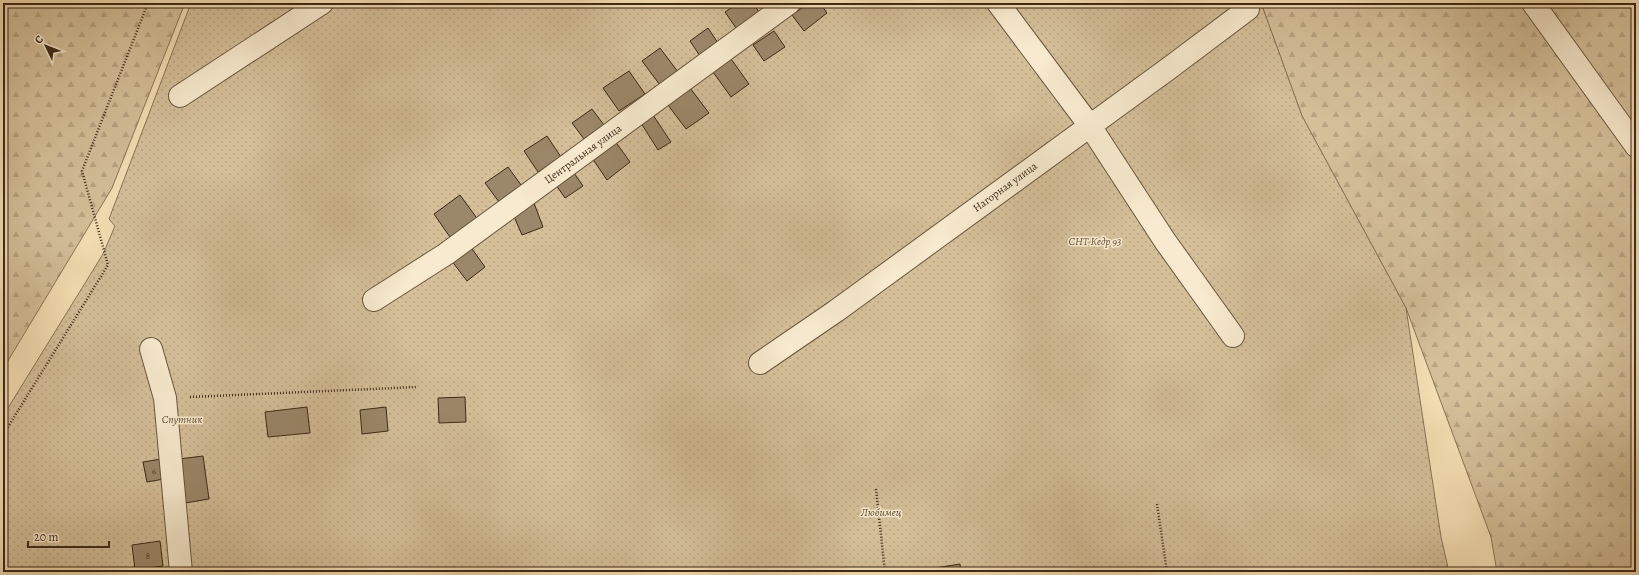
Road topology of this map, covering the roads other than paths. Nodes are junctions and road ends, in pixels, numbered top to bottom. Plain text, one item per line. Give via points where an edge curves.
1 (322, 3) edge
2 (789, 3) edge
3 (998, 3) edge
4 (1533, 3) edge
5 (1248, 9) dead end
6 (180, 96) dead end
7 (1090, 126) junction
8 (1636, 146) edge
9 (374, 300) dead end
10 (1234, 336) dead end
11 (151, 349) dead end
12 (760, 363) dead end
13 (181, 572) edge

1 - 6 street
2 - 9 street, Центральная улица via 446,254
3 - 7 street
4 - 8 street
5 - 7 street, Нагорная улица
7 - 10 street via 1165,241
7 - 12 street, Нагорная улица via 836,311
11 - 13 street via 165,398

